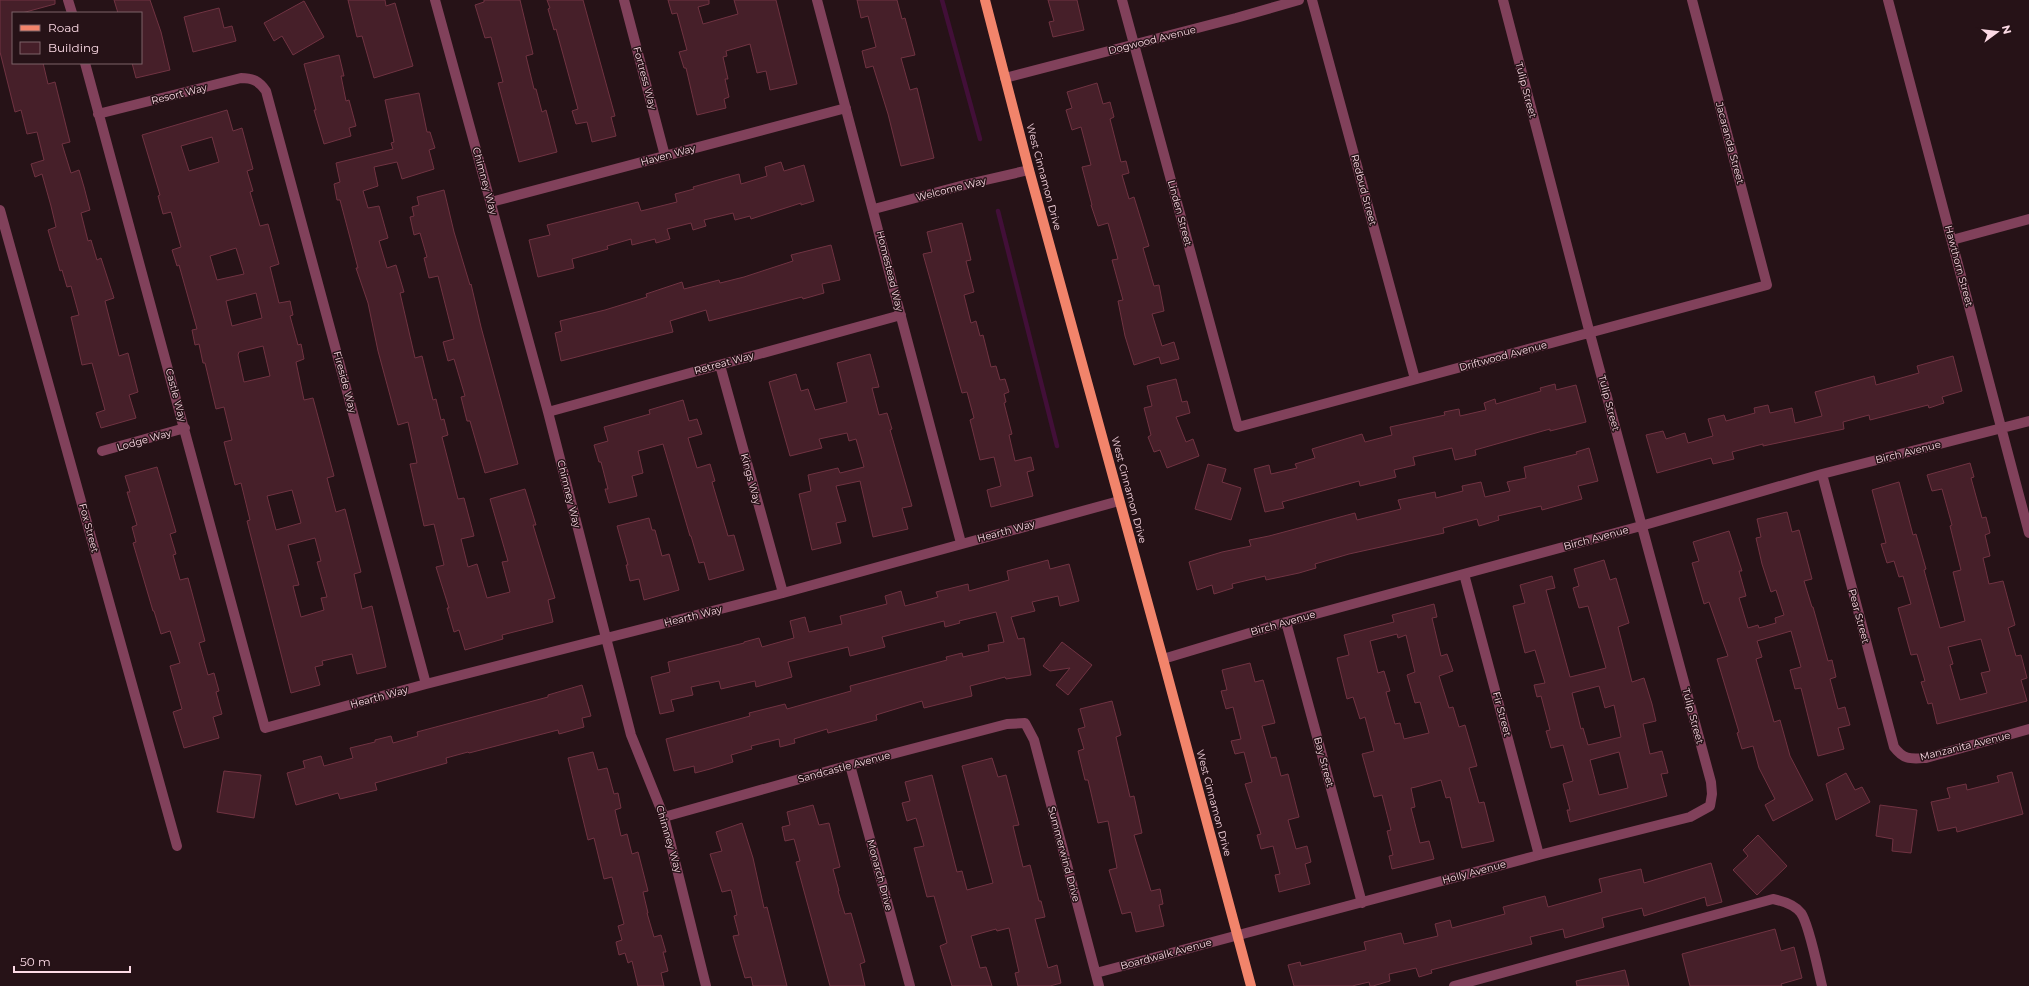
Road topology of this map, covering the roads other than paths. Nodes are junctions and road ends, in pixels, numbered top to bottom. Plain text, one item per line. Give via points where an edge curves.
1 (68, 0) edge
2 (435, 0) edge
3 (624, 0) edge
4 (817, 0) edge
5 (985, 0) edge
6 (1122, 0) edge
7 (1299, 0) edge
8 (1312, 0) edge
9 (1503, 0) edge
10 (1692, 0) edge
11 (1888, 0) edge
12 (72, 12) edge
13 (1134, 44) junction
14 (85, 64) edge
15 (1005, 78) junction
16 (260, 82) joint
17 (846, 108) junction
18 (98, 114) junction
19 (665, 156) junction
20 (1029, 170) junction
21 (491, 202) junction
22 (0, 210) edge
23 (874, 210) junction
24 (2029, 219) edge
25 (1952, 240) junction
26 (1768, 285) joint
27 (901, 315) junction
28 (1590, 334) junction
29 (720, 364) junction
30 (1415, 379) junction
31 (548, 412) junction
32 (2029, 421) edge
33 (1238, 427) joint
34 (185, 428) junction
35 (2001, 428) junction
36 (102, 451) dead end
37 (1822, 474) junction
38 (1120, 501) junction
39 (1641, 526) junction
40 (2029, 533) edge
41 (961, 543) junction
42 (1464, 574) junction
43 (783, 593) junction
44 (1286, 622) junction
45 (606, 637) junction
46 (1163, 659) junction
47 (426, 684) junction
48 (1025, 723) joint
49 (265, 728) joint
50 (2029, 729) edge
51 (1901, 756) joint
52 (850, 765) junction
53 (1710, 806) joint
54 (664, 817) junction
55 (177, 846) dead end
56 (1539, 855) junction
57 (1362, 903) junction
58 (1237, 935) junction
59 (1096, 973) junction
60 (706, 986) edge
61 (910, 986) edge
62 (1099, 986) edge
63 (1251, 986) edge
64 (1454, 986) edge
65 (1822, 986) edge

1 - 12 street
2 - 21 street, Chimney Way
3 - 19 street, Fortress Way
4 - 17 street, Homestead Way
5 - 15 main road, West Cinnamon Drive
6 - 13 street, Linden Street
7 - 13 street, Dogwood Avenue
8 - 30 street, Redbud Street
9 - 28 street, Tulip Street
10 - 26 street, Jacaranda Street
11 - 25 street, Hawthorn Street
13 - 15 street, Dogwood Avenue
13 - 33 street, Linden Street
14 - 18 street, Castle Way
15 - 20 main road, West Cinnamon Drive
16 - 18 street, Resort Way via 241,78
16 - 47 street, Fireside Way via 270,102
17 - 19 street, Haven Way
17 - 23 street, Homestead Way
18 - 34 street, Castle Way
19 - 21 street, Haven Way
20 - 23 street, Welcome Way
20 - 38 main road, West Cinnamon Drive
21 - 31 street, Chimney Way
22 - 55 street, Fox Street
23 - 27 street, Homestead Way
24 - 25 street
25 - 35 street, Hawthorn Street
26 - 28 street, Driftwood Avenue
27 - 29 street, Retreat Way
27 - 41 street, Homestead Way
28 - 30 street, Driftwood Avenue
28 - 39 street, Tulip Street
29 - 31 street, Retreat Way
29 - 43 street, Kings Way
30 - 33 street, Driftwood Avenue
31 - 45 street, Chimney Way
32 - 35 street, Birch Avenue
34 - 36 street, Lodge Way
34 - 49 street, Castle Way
35 - 37 street, Birch Avenue
35 - 40 street, Hawthorn Street
37 - 39 street, Birch Avenue
37 - 51 street, Pear Street via 1894,747
38 - 41 street, Hearth Way
38 - 46 main road, West Cinnamon Drive
39 - 42 street, Birch Avenue
39 - 53 street, Tulip Street via 1711,782
41 - 43 street, Hearth Way
42 - 44 street, Birch Avenue
42 - 56 street, Fir Street
43 - 45 street, Hearth Way
44 - 46 street, Birch Avenue
44 - 57 street, Bay Street
45 - 47 street, Hearth Way
45 - 54 street, Chimney Way via 631,735
46 - 58 main road, West Cinnamon Drive
47 - 49 street, Hearth Way
48 - 52 street, Sandcastle Avenue via 1007,724
48 - 59 street, Summerwind Drive via 1034,740
50 - 51 street, Manzanita Avenue via 1926,758 1913,759
52 - 54 street, Sandcastle Avenue
52 - 61 street, Monarch Drive
53 - 56 street, Holly Avenue via 1690,817
54 - 60 street, Chimney Way
56 - 57 street, Holly Avenue
57 - 58 street, Holly Avenue
58 - 59 street, Boardwalk Avenue
58 - 63 main road, West Cinnamon Drive
59 - 62 street, Summerwind Drive
64 - 65 street via 1774,899 1787,902 1801,913

